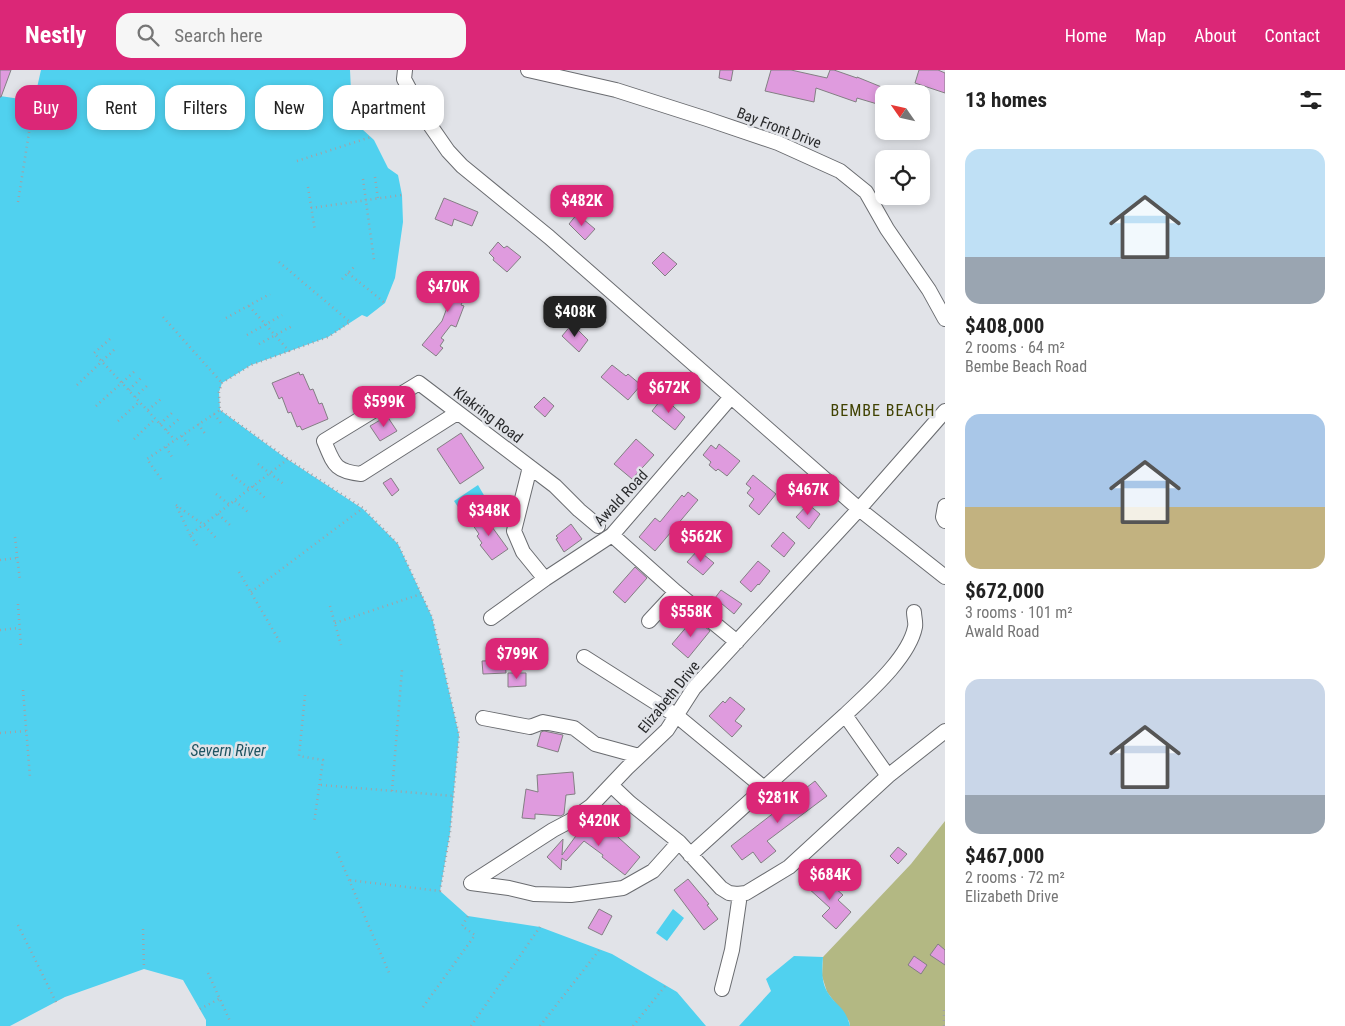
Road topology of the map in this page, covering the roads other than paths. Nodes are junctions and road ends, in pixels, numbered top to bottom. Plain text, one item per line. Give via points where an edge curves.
1 (405, 70) edge
2 (528, 70) edge
3 (945, 319) edge
4 (731, 397) junction
5 (945, 410) edge
6 (457, 413) junction
7 (530, 467) junction
8 (945, 506) edge
9 (859, 509) junction
10 (945, 521) edge
11 (598, 526) dead end
12 (612, 535) junction
13 (945, 577) edge
14 (544, 579) junction
15 (676, 592) junction
16 (914, 612) dead end
17 (491, 618) dead end
18 (649, 621) dead end
19 (738, 642) junction
20 (584, 657) dead end
21 (845, 715) junction
22 (677, 716) junction
23 (483, 718) dead end
24 (945, 731) edge
25 (639, 756) junction
26 (888, 776) junction
27 (611, 785) junction
28 (764, 788) junction
29 (679, 842) junction
30 (690, 855) junction
31 (740, 894) junction
32 (722, 989) dead end

1 - 4 street via 404,79 448,152
2 - 3 street, Bay Front Drive via 616,90 707,119 778,143 840,171 866,192 886,229 929,290
4 - 9 street
4 - 12 street, Awald Road
5 - 9 street
6 - 6 street, Klakring Road via 419,383 324,441 334,465 347,472 361,474
6 - 7 street, Klakring Road
7 - 11 street, Klakring Road
7 - 14 street via 514,531 523,552
8 - 10 street
9 - 13 street
9 - 19 street, Elizabeth Drive
12 - 14 street, Awald Road
12 - 15 street
14 - 17 street, Awald Road
15 - 18 street
15 - 19 street
16 - 21 street via 915,628 895,664
19 - 22 street, Elizabeth Drive via 694,688
20 - 22 street
21 - 26 street
21 - 28 street
22 - 25 street, Elizabeth Drive
22 - 28 street
23 - 25 street via 530,727 543,722 574,728 595,744
24 - 26 street
25 - 27 street, Elizabeth Drive
26 - 31 street via 789,867
27 - 29 street
27 - 29 street, Elizabeth Drive via 581,814 471,882 534,894 571,895 623,888 653,871
28 - 30 street
29 - 30 street
30 - 31 street via 722,888 729,893
31 - 32 street via 732,950

